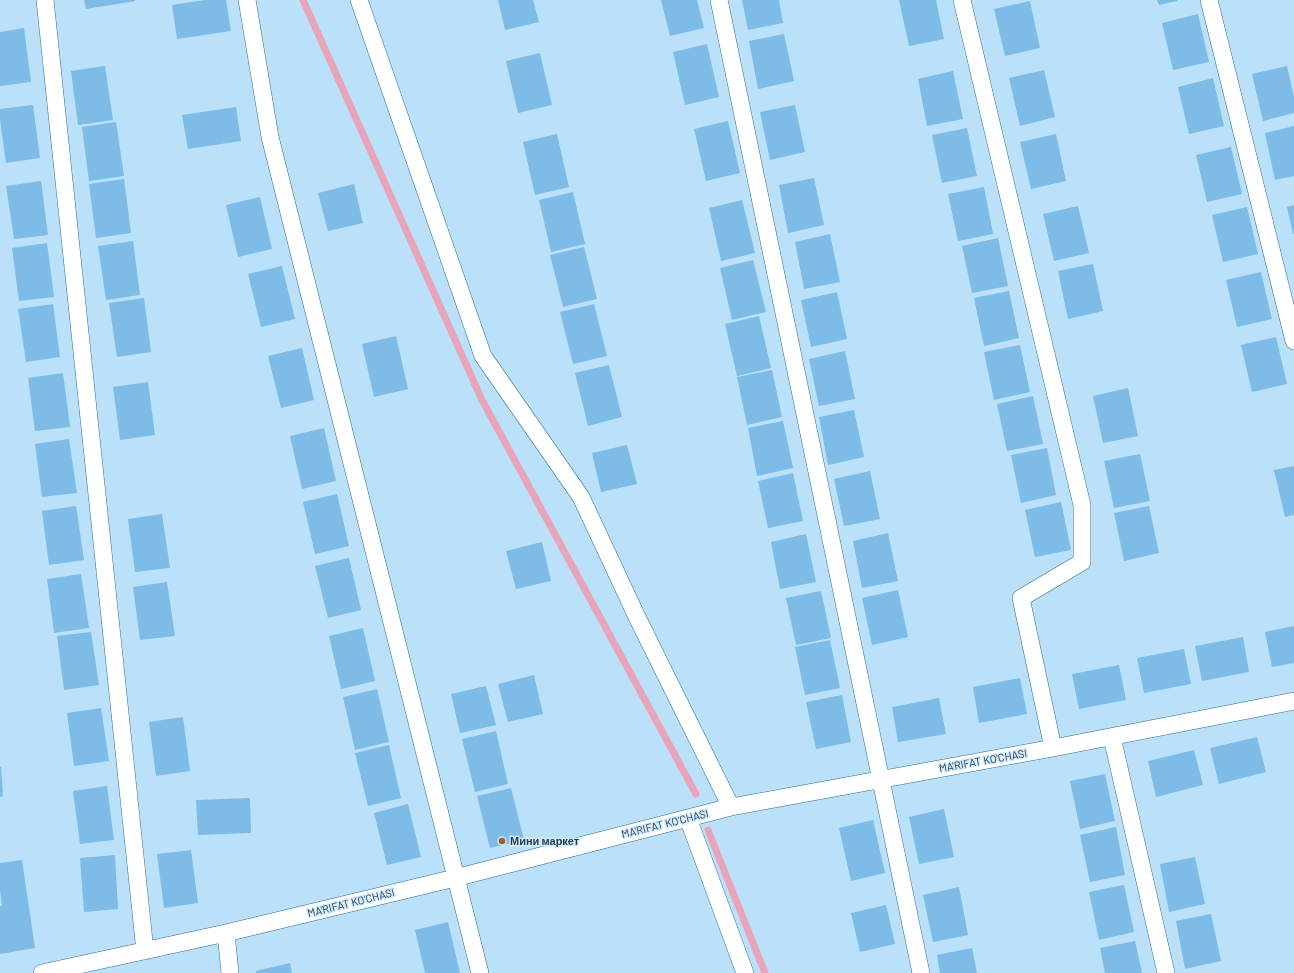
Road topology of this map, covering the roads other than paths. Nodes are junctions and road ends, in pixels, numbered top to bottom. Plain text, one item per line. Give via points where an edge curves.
1 (45, 0) edge
2 (247, 0) edge
3 (359, 0) edge
4 (719, 0) edge
5 (962, 0) edge
6 (1209, 0) edge
7 (1294, 341) edge
8 (1294, 701) edge
9 (1112, 737) junction
10 (1053, 748) junction
11 (881, 780) junction
12 (731, 807) junction
13 (688, 818) junction
14 (455, 878) junction
15 (226, 933) junction
16 (144, 951) junction
17 (42, 973) edge
18 (230, 973) edge
19 (480, 973) edge
20 (745, 973) edge
21 (921, 973) edge
22 (1166, 973) edge

1 - 16 street
2 - 14 street via 270,137
3 - 12 street via 483,356 581,497
4 - 11 street
5 - 10 street via 1082,505 1082,562 1021,598
6 - 7 street
8 - 9 street, MA'RIFAT KO'CHASI
9 - 10 street, MA'RIFAT KO'CHASI
9 - 22 street
10 - 11 street, MA'RIFAT KO'CHASI
11 - 12 street, MA'RIFAT KO'CHASI
11 - 21 street
12 - 13 street, MA'RIFAT KO'CHASI
13 - 14 street, MA'RIFAT KO'CHASI
13 - 20 street
14 - 15 street, MA'RIFAT KO'CHASI
14 - 19 street
15 - 16 street, MA'RIFAT KO'CHASI
15 - 18 street
16 - 17 street, MA'RIFAT KO'CHASI

